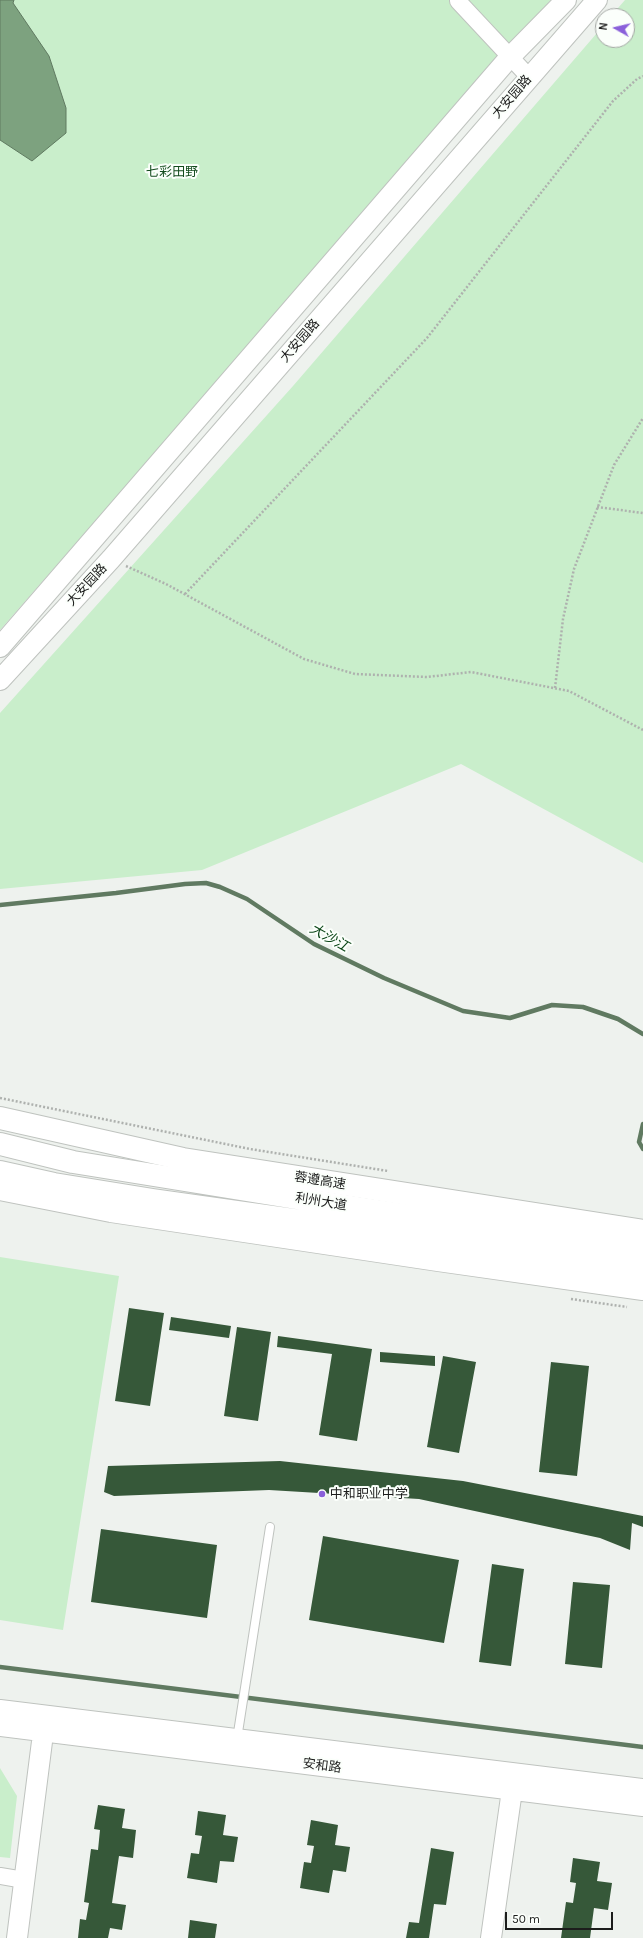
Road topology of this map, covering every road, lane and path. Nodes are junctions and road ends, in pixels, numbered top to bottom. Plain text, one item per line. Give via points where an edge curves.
1 (566, 0) edge
2 (597, 0) edge
3 (458, 2) dead end
4 (509, 58) junction
5 (643, 76) edge
6 (529, 77) junction
7 (643, 418) edge
8 (597, 507) junction
9 (643, 513) edge
10 (111, 559) junction
11 (185, 594) junction
12 (0, 647) edge
13 (0, 680) edge
14 (555, 688) junction
15 (643, 730) edge
16 (0, 1098) edge
17 (0, 1118) edge
18 (0, 1144) edge
19 (0, 1172) edge
20 (391, 1172) dead end
21 (0, 1189) edge
22 (643, 1231) edge
23 (643, 1250) edge
24 (643, 1269) edge
25 (643, 1289) edge
26 (270, 1527) dead end
27 (0, 1710) edge
28 (44, 1723) junction
29 (0, 1726) edge
30 (237, 1739) junction
31 (513, 1782) junction
32 (643, 1789) edge
33 (643, 1806) edge
34 (0, 1876) edge
35 (24, 1880) junction
36 (16, 1938) edge
37 (491, 1938) edge

1 - 4 street
2 - 6 street, 大安园路
3 - 4 street
4 - 6 street
4 - 12 street
5 - 11 path via 613,102 427,338
6 - 10 street, 大安园路
7 - 8 path via 614,465
8 - 9 path
8 - 14 path via 574,569 563,619
10 - 11 path
10 - 13 street, 大安园路
11 - 14 path via 304,659 355,674 427,677 471,672
14 - 15 path via 569,691
16 - 20 path via 250,1149
17 - 22 highway, 蓉遵高速 via 183,1159
18 - 23 highway, 利州大道 via 73,1162 364,1209
19 - 24 highway, 利州大道 via 54,1184 153,1200
21 - 25 highway via 119,1212
26 - 30 lane
27 - 28 street, 安和路
28 - 29 street, 安和路
28 - 30 street, 安和路
28 - 31 street, 安和路
28 - 35 street
30 - 31 street, 安和路
31 - 32 street, 安和路
31 - 33 street, 安和路
31 - 37 street
34 - 35 street
35 - 36 street

